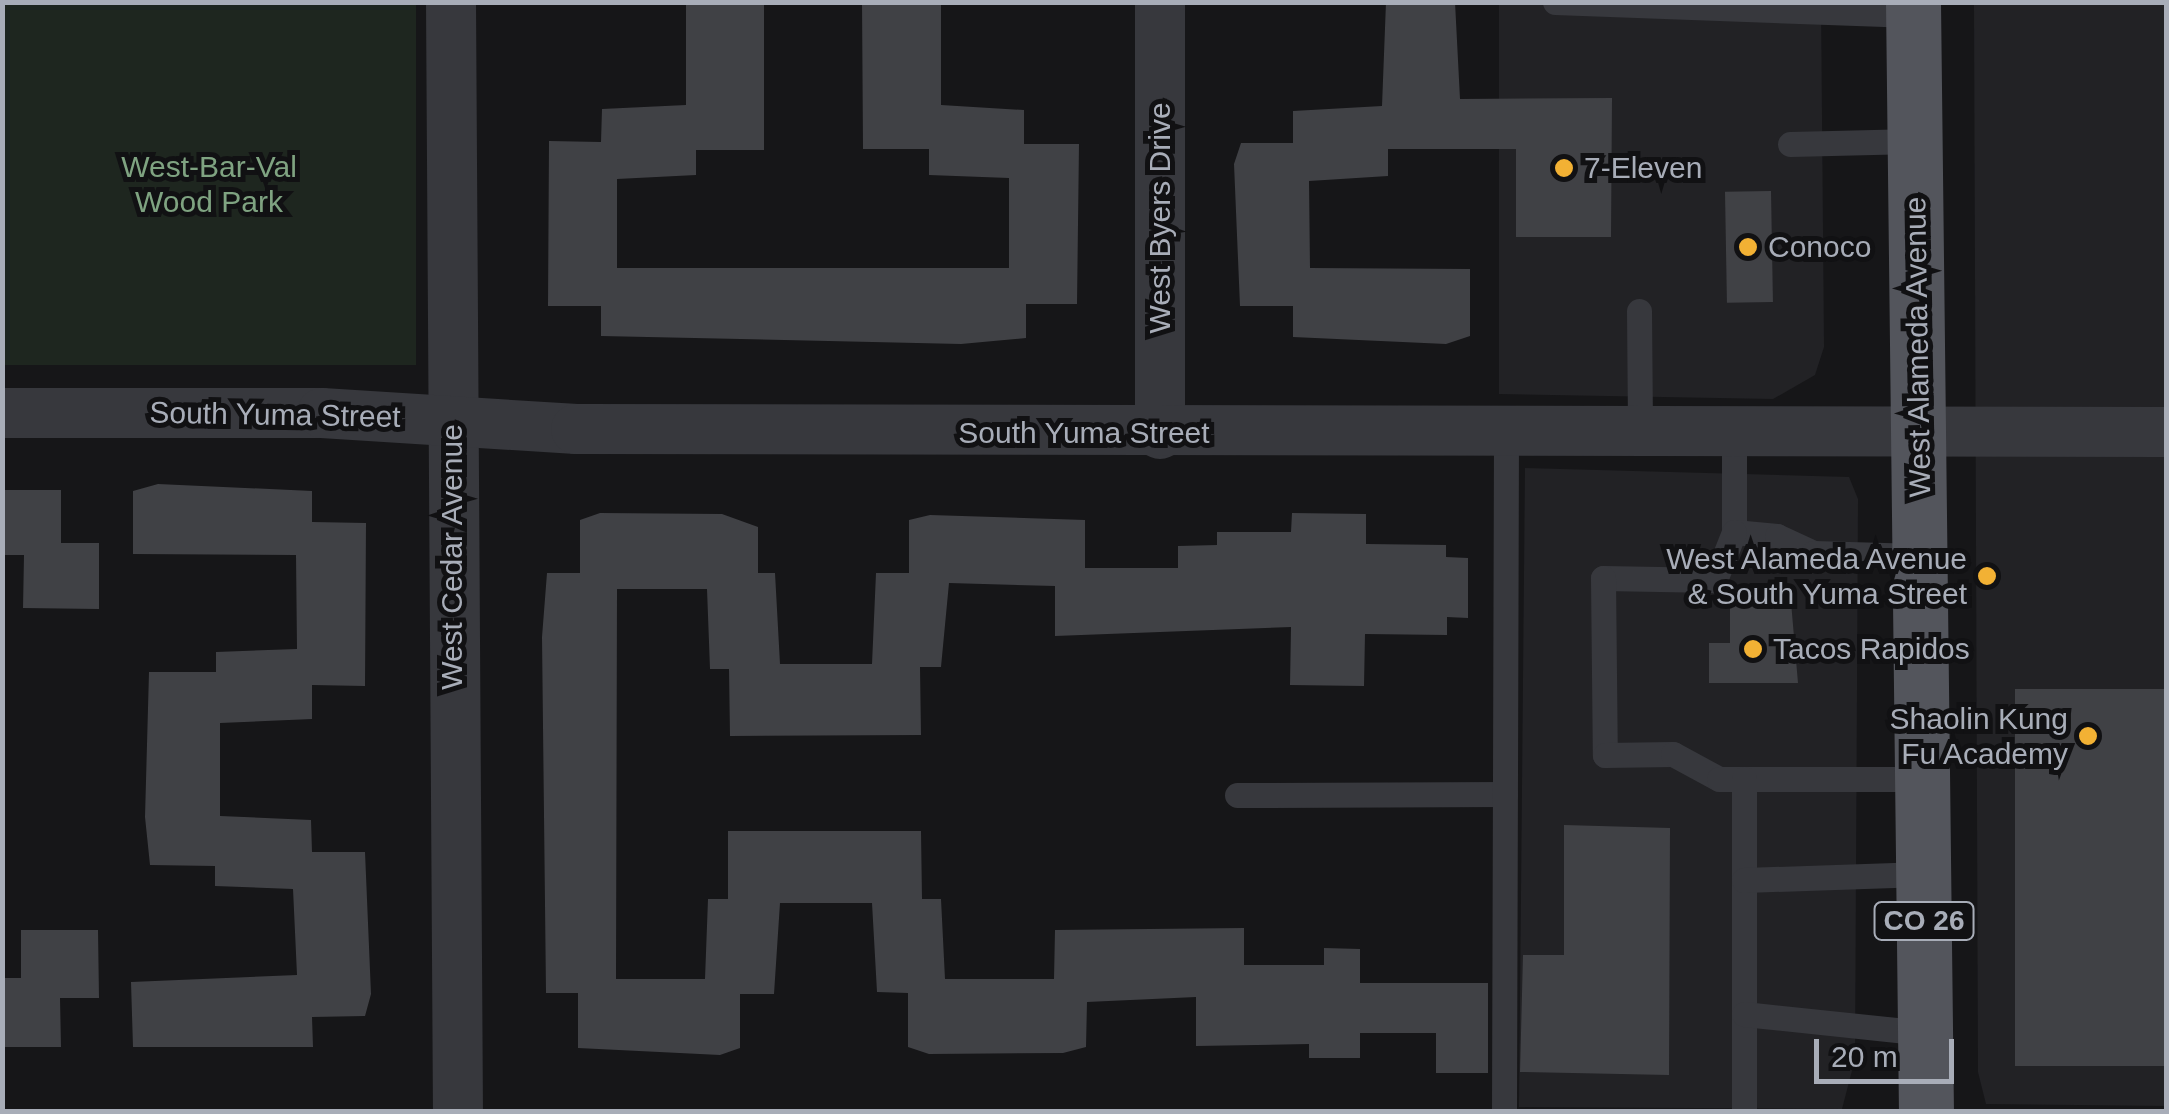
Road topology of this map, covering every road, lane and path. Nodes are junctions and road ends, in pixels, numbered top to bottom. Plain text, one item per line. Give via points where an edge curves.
1 (451, 2) edge
2 (1160, 2) edge
3 (1554, 2) edge
4 (1913, 8) edge
5 (1915, 141) junction
6 (1790, 144) dead end
7 (1639, 311) dead end
8 (2, 413) edge
9 (451, 420) junction
10 (1506, 432) junction
11 (1640, 432) junction
12 (1734, 432) junction
13 (1920, 432) junction
14 (2166, 432) edge
15 (1160, 434) junction
16 (1734, 532) junction
17 (1920, 556) junction
18 (1923, 778) junction
19 (1744, 779) junction
20 (1505, 794) junction
21 (1237, 795) dead end
22 (1924, 874) junction
23 (1744, 880) junction
24 (1744, 1014) junction
25 (1925, 1033) junction
26 (458, 1112) edge
27 (1504, 1112) edge
28 (1744, 1112) edge
29 (1926, 1112) edge

1 - 9 street, West Cedar Avenue
2 - 15 street, West Byers Drive
3 - 4 lane
4 - 5 main road, West Alameda Avenue / CO 26
5 - 6 lane
5 - 13 main road, West Alameda Avenue / CO 26
7 - 11 lane
8 - 9 street, South Yuma Street
9 - 15 street, South Yuma Street via 576,430
9 - 26 street, West Cedar Avenue
10 - 11 street, South Yuma Street
10 - 15 street, South Yuma Street
10 - 20 lane
11 - 12 street, South Yuma Street
12 - 13 street, South Yuma Street
12 - 16 lane
13 - 14 street, South Yuma Street
13 - 17 main road, West Alameda Avenue / CO 26
16 - 17 lane via 1777,536 1813,553
16 - 19 lane via 1716,580 1603,578 1605,755 1673,754 1719,779
17 - 18 main road, West Alameda Avenue / CO 26
18 - 19 lane
18 - 22 main road, West Alameda Avenue / CO 26
19 - 23 lane
20 - 21 lane
20 - 27 lane
22 - 23 lane
22 - 25 main road, West Alameda Avenue / CO 26
23 - 24 lane
24 - 25 lane
24 - 28 lane
25 - 29 main road, West Alameda Avenue / CO 26

